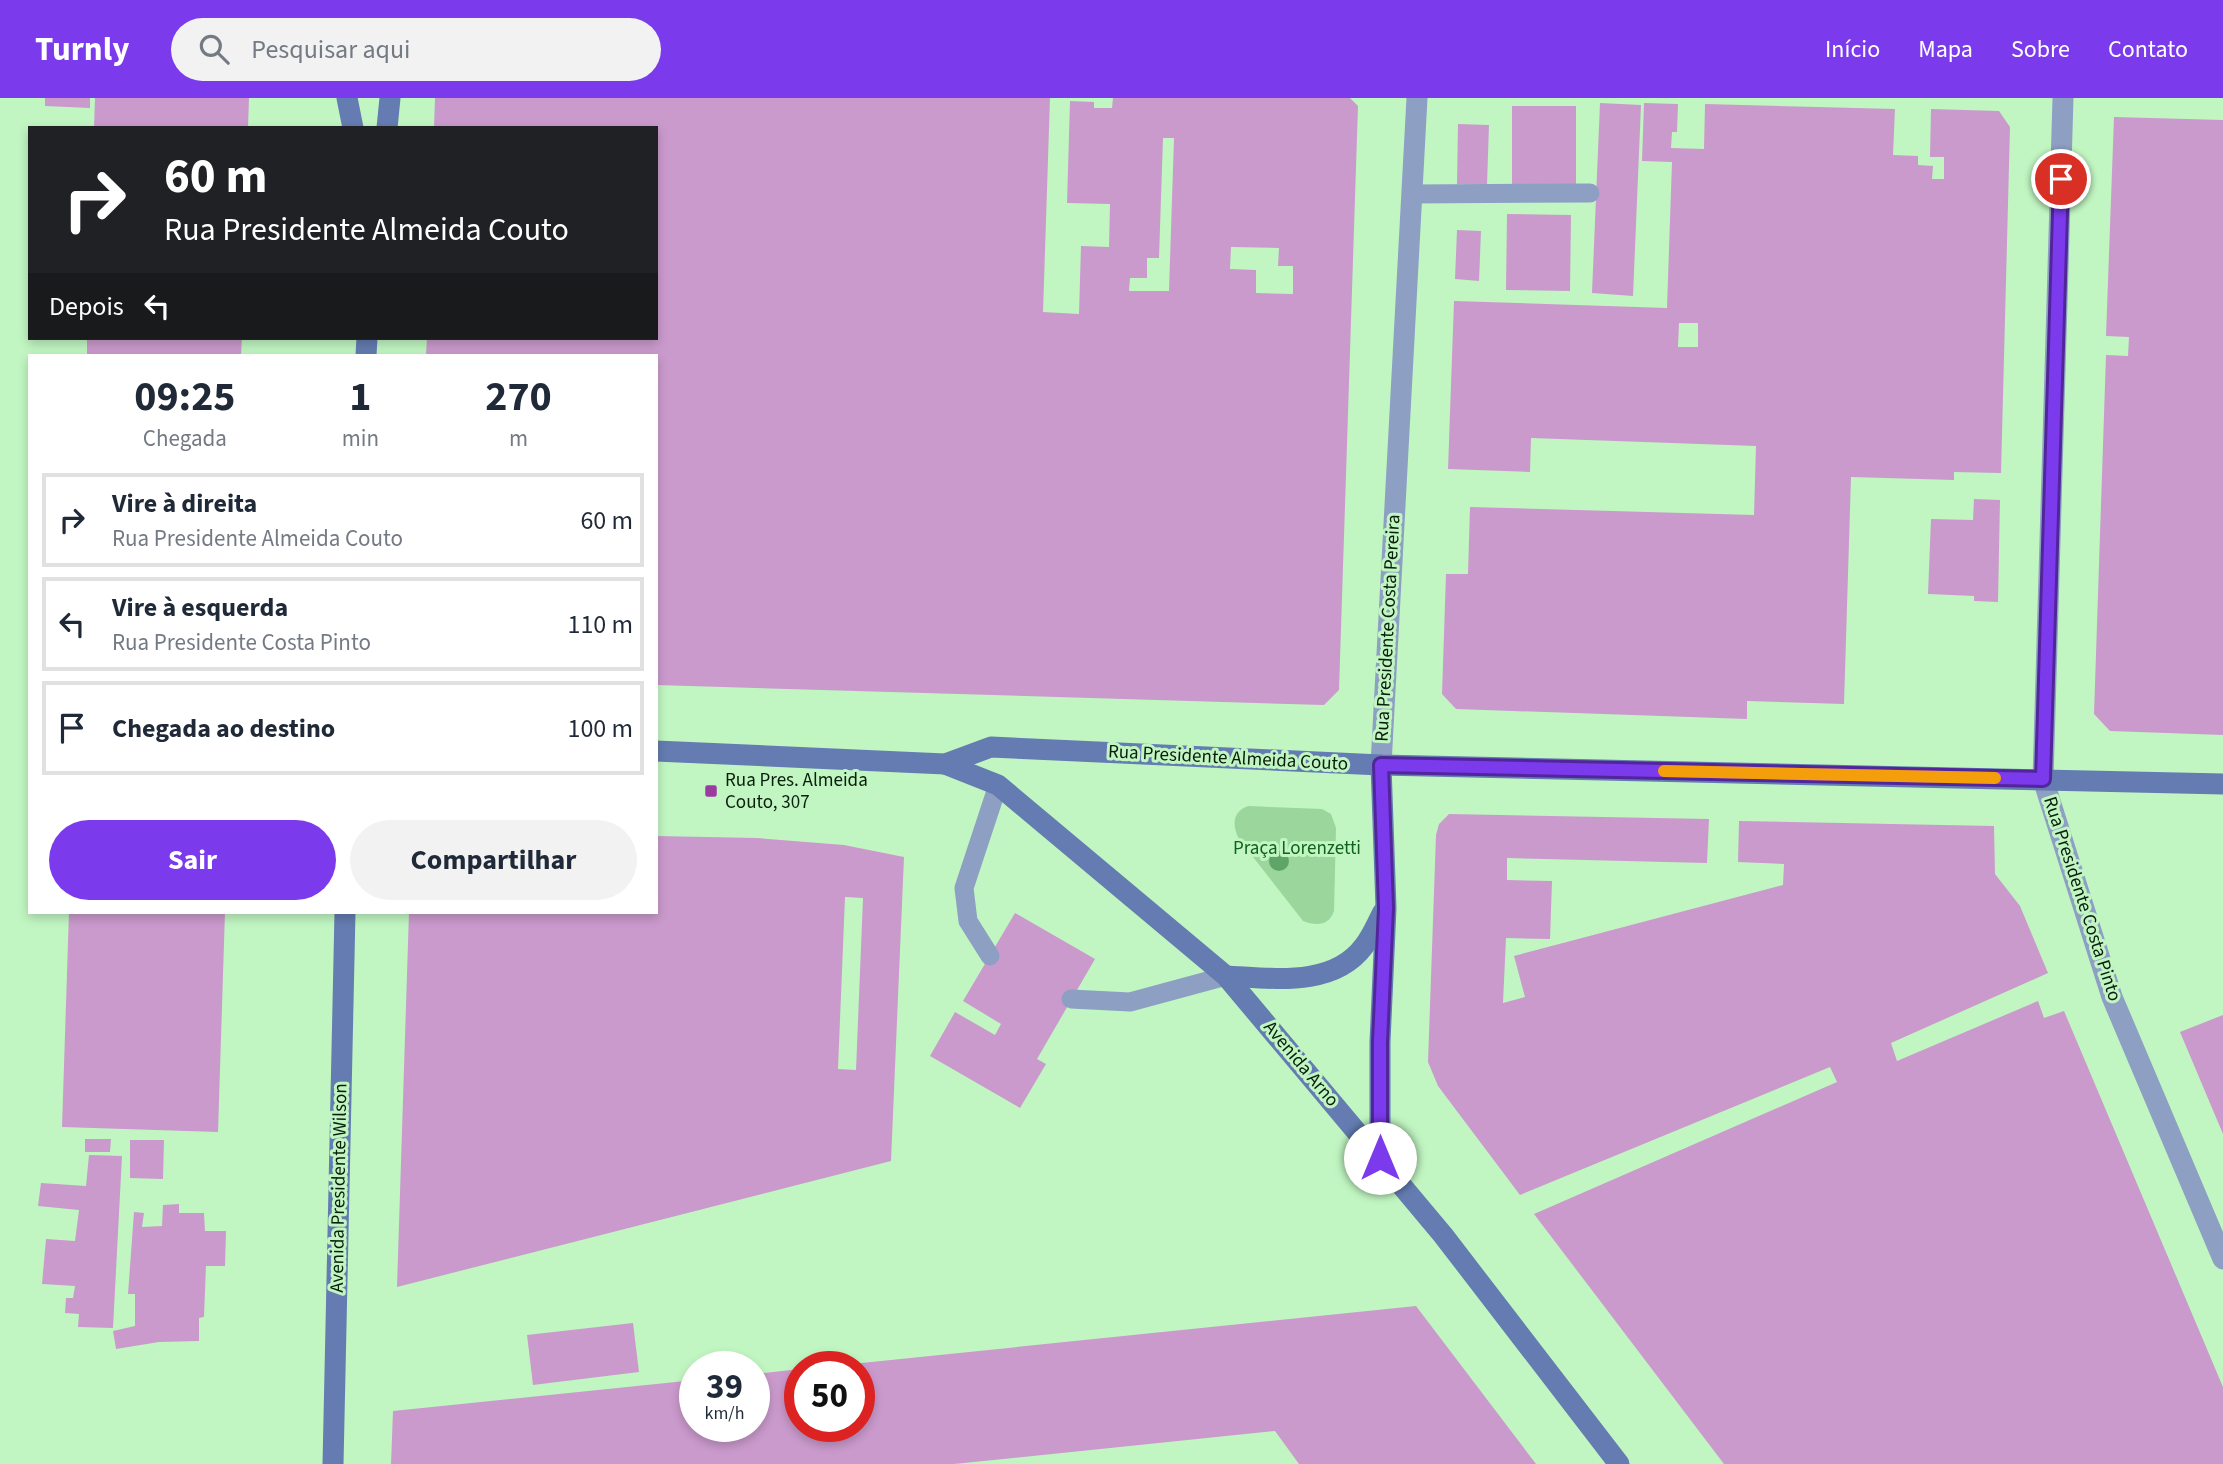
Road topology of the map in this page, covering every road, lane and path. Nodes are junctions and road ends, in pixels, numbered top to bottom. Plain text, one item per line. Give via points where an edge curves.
1 (347, 98) edge
2 (390, 98) edge
3 (1417, 98) edge
4 (2063, 98) edge
5 (353, 126) edge
6 (387, 126) edge
7 (1590, 193) dead end
8 (1412, 194) junction
9 (658, 751) edge
10 (945, 764) junction
11 (1381, 765) junction
12 (2043, 779) junction
13 (2223, 784) edge
14 (998, 785) junction
15 (1386, 908) junction
16 (345, 914) edge
17 (990, 956) dead end
18 (1226, 976) junction
19 (1072, 999) dead end
20 (1380, 1158) junction
21 (2223, 1259) edge
22 (333, 1464) edge
23 (1619, 1464) edge

1 - 5 main road
2 - 6 main road
3 - 8 street, Rua Presidente Costa Pereira
4 - 12 street, Rua Presidente Costa Pinto
7 - 8 lane
8 - 11 street, Rua Presidente Costa Pereira
9 - 10 main road, Rua Presidente Almeida Couto
10 - 11 main road, Rua Presidente Almeida Couto via 991,747
10 - 14 main road, Avenida Arno
11 - 12 main road, Rua Presidente Almeida Couto
11 - 15 main road, Rua Presidente Costa Pereira
12 - 13 main road, Rua Presidente Almeida Couto
12 - 21 street, Rua Presidente Costa Pinto via 2112,997
14 - 17 lane via 964,888 968,921
14 - 18 main road, Avenida Arno
15 - 18 main road via 1364,947 1323,975
15 - 20 main road, Rua Presidente Costa Pereira
16 - 22 main road, Avenida Presidente Wilson
18 - 19 lane via 1130,1002
18 - 20 main road, Avenida Arno
20 - 23 main road, Avenida Arno

